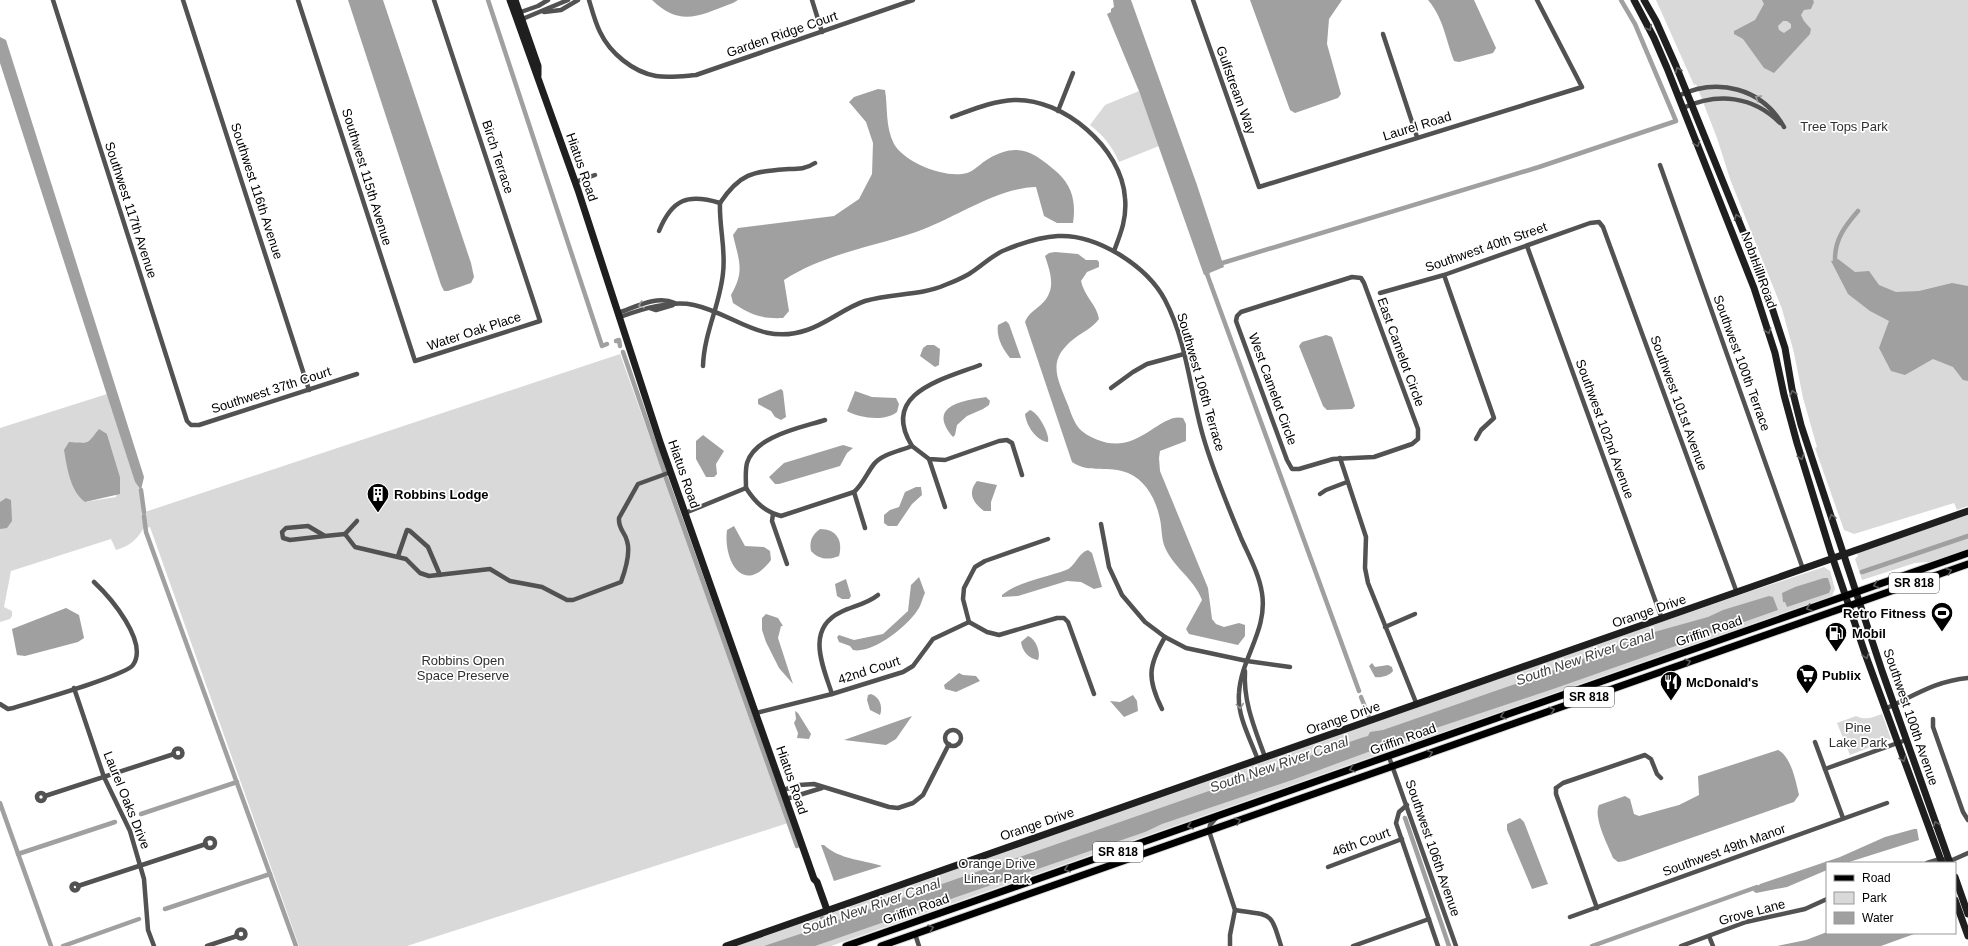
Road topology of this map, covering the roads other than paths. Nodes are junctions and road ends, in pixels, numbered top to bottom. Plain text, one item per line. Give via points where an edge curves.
1 (53, 0) edge
2 (183, 0) edge
3 (298, 0) edge
4 (434, 0) edge
5 (510, 0) edge
6 (516, 0) edge
7 (548, 0) edge
8 (568, 0) edge
9 (578, 0) edge
10 (589, 0) edge
11 (812, 0) edge
12 (913, 0) edge
13 (1193, 0) edge
14 (1536, 0) edge
15 (1634, 0) edge
16 (1644, 0) edge
17 (562, 1) edge
18 (565, 7) junction
19 (540, 13) junction
20 (518, 17) junction
21 (822, 32) junction
22 (1383, 34) dead end
23 (1073, 73) dead end
24 (1687, 92) junction
25 (1678, 96) junction
26 (1692, 104) junction
27 (1683, 108) junction
28 (1058, 111) junction
29 (952, 117) dead end
30 (1417, 137) junction
31 (815, 163) dead end
32 (1660, 165) dead end
33 (595, 175) dead end
34 (575, 182) junction
35 (1259, 187) joint
36 (720, 203) junction
37 (1599, 222) joint
38 (659, 231) dead end
39 (1527, 246) junction
40 (1114, 251) junction
41 (1444, 275) junction
42 (1357, 277) joint
43 (1380, 293) dead end
44 (676, 303) junction
45 (714, 312) junction
46 (619, 315) junction
47 (540, 322) joint
48 (1184, 354) junction
49 (414, 362) joint
50 (980, 365) dead end
51 (704, 366) dead end
52 (357, 374) dead end
53 (1111, 388) dead end
54 (309, 390) junction
55 (825, 420) dead end
56 (191, 425) joint
57 (1476, 439) dead end
58 (912, 446) junction
59 (1340, 458) junction
60 (928, 459) junction
61 (671, 472) junction
62 (1022, 476) dead end
63 (1347, 482) junction
64 (746, 488) junction
65 (854, 492) junction
66 (1320, 494) dead end
67 (945, 507) dead end
68 (1968, 512) edge
69 (685, 513) junction
70 (772, 514) junction
71 (357, 521) dead end
72 (1101, 524) dead end
73 (865, 528) dead end
74 (345, 534) junction
75 (325, 536) junction
76 (1048, 539) dead end
77 (1968, 553) edge
78 (1843, 555) junction
79 (398, 556) junction
80 (1833, 558) junction
81 (787, 564) dead end
82 (1968, 564) edge
83 (1803, 569) junction
84 (440, 575) junction
85 (94, 582) dead end
86 (1856, 592) junction
87 (1737, 593) junction
88 (878, 596) dead end
89 (1846, 596) junction
90 (1859, 602) junction
91 (1850, 606) junction
92 (1415, 614) dead end
93 (1662, 619) junction
94 (969, 622) junction
95 (1385, 627) junction
96 (1165, 637) junction
97 (1658, 662) junction
98 (1246, 663) junction
99 (1290, 667) dead end
100 (1619, 675) junction
101 (1642, 678) junction
102 (1968, 678) edge
103 (74, 688) junction
104 (1609, 690) junction
105 (832, 694) junction
106 (1094, 694) dead end
107 (0, 704) edge
108 (1417, 705) junction
109 (1894, 705) junction
110 (1162, 709) dead end
111 (1885, 709) junction
112 (756, 713) junction
113 (1933, 720) dead end
114 (1906, 740) junction
115 (1815, 742) dead end
116 (1898, 743) junction
117 (949, 744) dead end
118 (174, 754) dead end
119 (1389, 757) junction
120 (1265, 758) junction
121 (1258, 760) junction
122 (1393, 767) junction
123 (1825, 769) junction
124 (104, 777) junction
125 (1661, 778) dead end
126 (822, 788) junction
127 (783, 790) junction
128 (45, 796) dead end
129 (786, 799) junction
130 (1887, 804) dead end
131 (1407, 805) junction
132 (1219, 816) junction
133 (1843, 818) junction
134 (1968, 820) edge
135 (1209, 831) junction
136 (1402, 839) junction
137 (206, 844) dead end
138 (1968, 853) edge
139 (1945, 862) edge
140 (140, 865) junction
141 (1328, 867) dead end
142 (1956, 880) edge
143 (78, 886) dead end
144 (1826, 899) edge
145 (1956, 903) edge
146 (1597, 908) junction
147 (1235, 910) junction
148 (824, 911) junction
149 (1968, 914) edge
150 (1570, 918) dead end
151 (1429, 919) junction
152 (915, 934) junction
153 (237, 936) dead end
154 (1709, 936) junction
155 (1968, 936) edge
156 (154, 946) edge
157 (207, 946) edge
158 (726, 946) edge
159 (846, 946) edge
160 (881, 946) edge
161 (919, 946) edge
162 (1230, 946) edge
163 (1281, 946) edge
164 (1353, 946) edge
165 (1438, 946) edge
166 (1456, 946) edge
167 (1682, 946) edge
168 (1713, 946) edge

1 - 56 street, Southwest 117th Avenue via 187,421
2 - 54 street, Southwest 116th Avenue
3 - 49 street, Southwest 115th Avenue
4 - 47 street, Birch Terrace
5 - 20 street, Hiatus Road
6 - 20 street, Hiatus Road
7 - 20 street
8 - 17 street
9 - 18 street
10 - 21 street, Garden Ridge Court via 600,32 609,46 624,62 656,76 696,75
11 - 21 street
12 - 21 street, Garden Ridge Court
13 - 35 street, Gulfstream Way
14 - 30 street, Laurel Road via 1582,87
15 -> 25 street, Nob Hill Road via 1654,38
24 -> 16 street, Nob Hill Road via 1664,37
17 - 18 street
17 - 19 street
18 - 19 street
19 - 20 street
20 - 34 street, Hiatus Road via 533,68 538,75
22 - 30 street
23 - 28 street
24 - 25 street
24 - 26 street, Nob Hill Road
26 -> 24 street via 1722,98 1742,100 1757,105 1784,127 1770,106 1751,94 1729,88 1706,87
25 - 27 street, Nob Hill Road
26 - 27 street
78 -> 26 street, Nob Hill Road via 1801,425 1785,348 1764,283
27 -> 80 street, Nob Hill Road via 1759,302 1775,353 1797,443
28 - 29 street via 1040,104 1014,100 985,105
28 - 40 street via 1103,144 1118,168 1126,197 1124,225
30 - 35 street, Laurel Road
31 - 36 street via 807,168 759,172 745,176 732,186
32 - 83 street, Southwest 100th Terrace
33 - 34 street
34 - 46 street, Hiatus Road
36 - 38 street via 703,198 688,198 665,216
36 - 45 street via 725,251 723,274
37 - 39 street, Southwest 40th Street
37 - 87 street, Southwest 101st Avenue via 1603,227
39 - 41 street, Southwest 40th Street
39 - 93 street, Southwest 102nd Avenue
40 - 45 street, Southwest 106th Terrace via 1087,240 1060,236 1028,241 1002,251 970,274 942,287 866,301 842,310 806,331 789,334 773,335 756,331
40 - 48 street, Southwest 106th Terrace via 1142,271 1164,298 1176,325
41 - 43 street, Southwest 40th Street
41 - 57 street via 1494,418
42 - 59 street, East Camelot Circle via 1364,283 1418,429 1418,439 1412,444 1374,457
42 - 59 street, West Camelot Circle via 1241,312 1236,321 1292,469
44 - 45 street, Southwest 106th Terrace via 694,305
44 - 46 street
44 -> 46 street, Southwest 106th Terrace via 659,300
45 - 51 street via 704,349
46 - 61 street, Hiatus Road
47 - 49 street, Water Oak Place
48 - 53 street via 1147,364
48 - 98 street, Southwest 106th Terrace via 1204,438 1220,484 1258,574 1263,595 1257,638
50 - 58 street via 932,383 912,396 904,416 907,439
52 - 54 street, Southwest 37th Court
54 - 56 street, Southwest 37th Court via 199,425
55 - 64 street via 765,441 754,449 747,463
58 - 60 street
58 - 65 street via 880,458
59 - 63 street
60 - 62 street via 945,460 1007,440 1012,443
60 - 67 street
61 - 69 street, Hiatus Road
61 - 84 street via 638,484 619,518 618,524 627,540 628,548 624,572 621,582 617,585 568,600 542,587 510,581 490,569
63 - 66 street
63 - 95 street via 1366,537 1365,568 1368,583
64 - 69 street
64 - 70 street via 753,499
65 - 70 street via 781,516
65 - 73 street
68 - 78 street, Orange Drive
69 - 112 street, Hiatus Road
70 - 81 street
71 - 74 street
72 - 96 street via 1109,567 1122,595 1145,622
74 - 75 street
74 - 79 street via 355,547
75 - 75 street via 308,526 286,528 282,532 284,538 290,540
76 - 94 street via 985,561 975,567 964,588 963,599
77 -> 86 main road, Griffin Road / SR 818
78 - 80 street, Orange Drive
78 - 86 street, Southwest 100th Avenue
79 - 84 street via 406,559 420,573 429,576
79 - 84 street via 405,534 407,530 410,531 428,547
80 - 83 street, Orange Drive
80 - 89 street, Southwest 100th Avenue
90 -> 82 main road, Griffin Road / SR 818
83 - 87 street, Orange Drive
85 - 103 street via 114,601 124,616 137,654 128,670
86 - 89 main road, Griffin Road / SR 818
86 - 90 street, Southwest 100th Avenue
87 - 93 street, Orange Drive
88 - 105 street via 836,614 822,630 819,653
89 - 91 street, Southwest 100th Avenue
89 -> 97 main road, Griffin Road / SR 818
90 - 91 main road, Griffin Road / SR 818
90 - 109 street, Southwest 100th Avenue
101 -> 91 main road, Griffin Road / SR 818
91 -> 111 street, Southwest 100th Avenue
92 - 95 street
93 - 108 street, Orange Drive
94 - 105 street, 42nd Court via 933,639 913,666 904,672
94 - 106 street via 987,632 999,635 1064,618 1068,622
95 - 108 street
96 - 98 street via 1186,648
96 - 110 street via 1156,651 1151,669 1153,691
97 - 100 main road, Griffin Road / SR 818
97 - 101 main road via 1644,672
98 - 99 street
98 - 120 street, Southwest 106th Terrace via 1245,692
98 -> 121 street, Southwest 106th Terrace via 1240,680 1240,710
100 - 104 main road
100 -> 119 main road, Griffin Road / SR 818
101 - 104 main road, Griffin Road / SR 818
102 - 109 street via 1929,687
103 - 107 street via 13,708 8,709
103 - 124 street, Laurel Oaks Drive
122 -> 104 main road, Griffin Road / SR 818
105 - 112 street, 42nd Court
108 - 120 street, Orange Drive
109 - 111 street
109 - 114 street, Southwest 100th Avenue
111 - 116 street, Southwest 100th Avenue
112 - 127 street, Hiatus Road
113 - 134 street via 1941,750
114 - 116 street
139 -> 114 street, Southwest 100th Avenue
115 - 123 street
116 - 123 street
116 -> 139 street, Southwest 100th Avenue
117 - 126 street via 923,795 905,807 889,807
118 - 124 street
119 - 122 street, Southwest 106th Avenue
119 -> 132 main road, Griffin Road / SR 818
120 - 121 street, Orange Drive
121 - 148 street, Orange Drive
122 - 131 street, Southwest 106th Avenue
135 -> 122 main road, Griffin Road / SR 818
123 - 133 street
124 - 128 street
124 - 140 street, Laurel Oaks Drive via 130,831
125 - 146 street via 1648,756 1554,787
126 - 127 street via 807,784
126 - 129 street
127 - 129 street, Hiatus Road
129 - 148 street, Hiatus Road
130 - 133 street, Southwest 49th Manor
131 - 136 street via 1398,812 1396,819
131 - 166 street, Southwest 106th Avenue
132 - 135 street via 1210,825
132 -> 159 main road, Griffin Road / SR 818
133 - 146 street, Southwest 49th Manor
135 - 147 street
152 -> 135 main road, Griffin Road / SR 818
136 - 141 street, 46th Court
136 - 151 street
137 - 140 street
138 - 139 street
140 - 143 street
140 - 156 street, Laurel Oaks Drive via 144,878 148,930
142 - 149 street
144 - 154 street, Grove Lane via 1805,909 1746,922
145 - 155 street
146 - 150 street, Southwest 49th Manor
147 - 162 street
147 - 163 street via 1268,915 1273,921
148 - 158 street, Orange Drive
151 - 164 street
151 - 165 street
152 - 160 main road, Griffin Road / SR 818
152 - 161 street
153 - 157 street
154 - 167 street, Grove Lane
154 - 168 street

